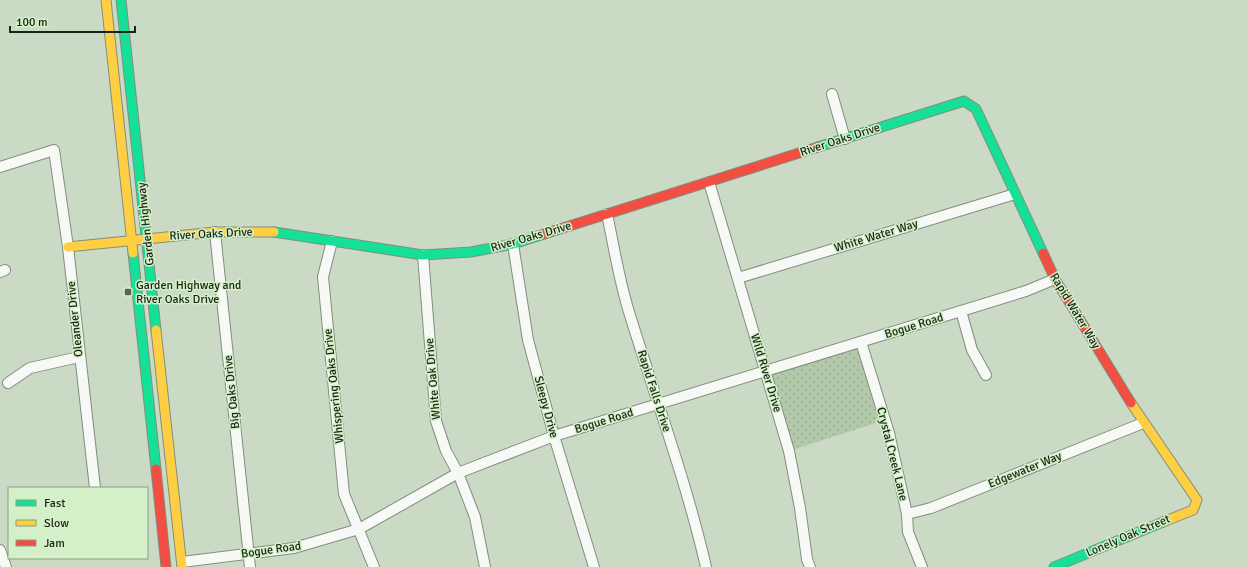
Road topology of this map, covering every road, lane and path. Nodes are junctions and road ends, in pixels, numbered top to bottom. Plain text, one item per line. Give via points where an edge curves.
1 (106, 0) edge
2 (121, 0) edge
3 (832, 94) dead end
4 (976, 108) joint
5 (845, 139) junction
6 (0, 167) edge
7 (709, 182) junction
8 (1015, 194) junction
9 (607, 214) junction
10 (215, 232) junction
11 (148, 238) junction
12 (132, 240) junction
13 (332, 241) junction
14 (513, 244) junction
15 (68, 247) junction
16 (422, 256) junction
17 (738, 278) junction
18 (1055, 279) junction
19 (961, 311) junction
20 (860, 342) junction
21 (79, 357) junction
22 (766, 371) junction
23 (986, 375) dead end
24 (8, 384) dead end
25 (659, 404) junction
26 (1143, 423) junction
27 (554, 436) junction
28 (458, 474) junction
29 (95, 487) edge
30 (1197, 500) joint
31 (907, 514) junction
32 (359, 529) junction
33 (4, 552) edge
34 (248, 553) junction
35 (182, 564) edge
36 (164, 566) edge
37 (6, 567) edge
38 (250, 567) edge
39 (374, 567) edge
40 (485, 567) edge
41 (594, 567) edge
42 (706, 567) edge
43 (810, 567) edge
44 (922, 567) edge
45 (1054, 567) edge

1 - 12 street, Garden Highway
2 - 11 street, Garden Highway
3 - 5 street
4 - 5 street, River Oaks Drive via 964,101
4 - 8 street, Rapid Water Way
5 - 7 street, River Oaks Drive
6 - 15 street, Oleander Drive via 54,150
7 - 9 street, River Oaks Drive
7 - 17 street, Wild River Drive
8 - 17 street, White Water Way
8 - 18 street, Rapid Water Way
9 - 14 street, River Oaks Drive
9 - 25 street, Rapid Falls Drive via 628,310
10 - 11 street, River Oaks Drive
10 - 13 street, River Oaks Drive via 282,232
10 - 34 street, Big Oaks Drive
11 - 12 street, River Oaks Drive
11 - 35 street, Garden Highway
12 - 15 street, River Oaks Drive
12 - 36 street, Garden Highway
13 - 16 street, River Oaks Drive
13 - 32 street, Whispering Oaks Drive via 323,278 344,494
14 - 16 street, River Oaks Drive via 471,252
14 - 27 street, Sleepy Drive via 528,340
15 - 21 street, Oleander Drive
16 - 28 street, White Oak Drive via 436,421 446,451
17 - 22 street, Wild River Drive
18 - 19 street, Bogue Road via 1026,291
18 - 26 street, Rapid Water Way
19 - 20 street, Bogue Road
19 - 23 street via 972,350
20 - 22 street, Bogue Road
20 - 31 street, Crystal Creek Lane via 889,432
21 - 24 street via 30,368
21 - 29 street, Oleander Drive
22 - 25 street, Bogue Road
22 - 43 street, Wild River Drive via 789,451
25 - 27 street, Bogue Road
25 - 42 street, Rapid Falls Drive
26 - 30 street, Rapid Water Way
26 - 31 street, Edgewater Way via 931,508
27 - 28 street, Bogue Road
27 - 41 street, Sleepy Drive
28 - 32 street, Bogue Road
28 - 40 street, White Oak Drive via 475,517
30 - 45 street, Lonely Oak Street via 1193,510
31 - 44 street, Crystal Creek Lane via 908,532
32 - 34 street, Bogue Road via 294,548
32 - 39 street, Whispering Oaks Drive
33 - 37 street
34 - 35 street, Bogue Road
34 - 38 street, Big Oaks Drive
35 - 36 street, Bogue Road

